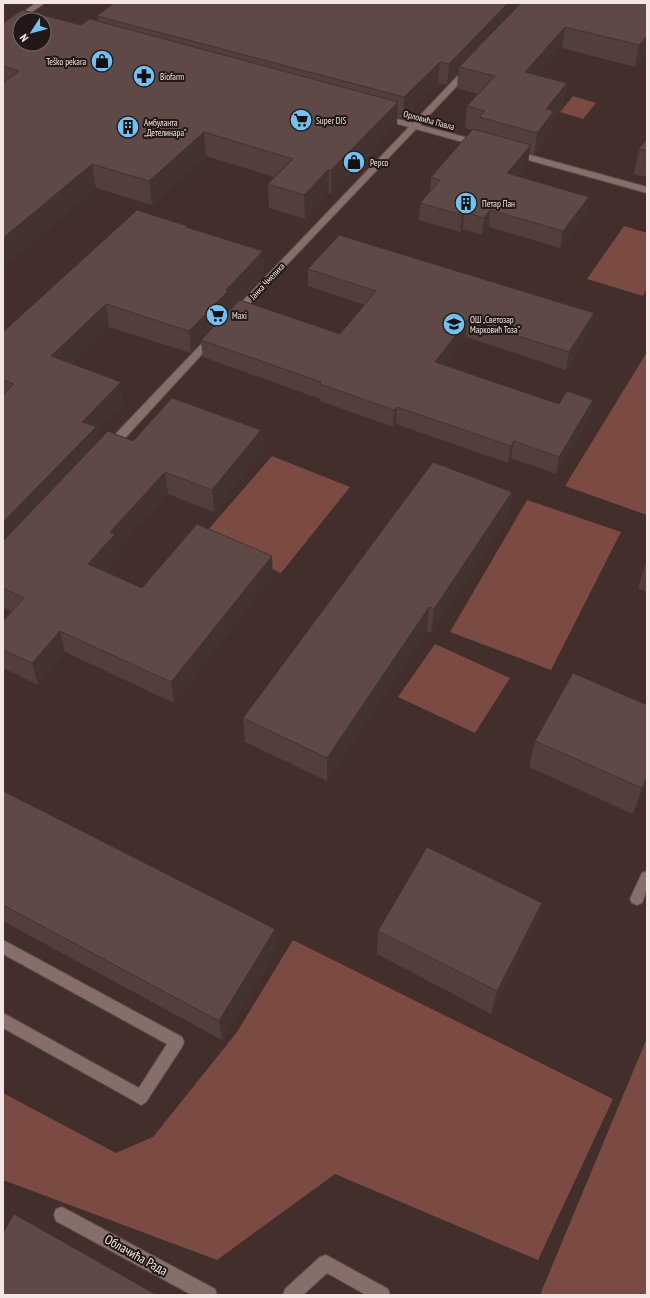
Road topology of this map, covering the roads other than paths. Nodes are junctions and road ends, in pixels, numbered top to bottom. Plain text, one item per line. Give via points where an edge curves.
1 (41, 3) edge
2 (30, 12) edge
3 (12, 24) edge
4 (3, 29) edge
5 (474, 64) edge
6 (370, 114) edge
7 (415, 126) junction
8 (490, 147) edge
9 (505, 151) edge
10 (647, 190) edge
11 (231, 319) edge
12 (220, 330) edge
13 (105, 452) edge
14 (647, 877) edge
15 (637, 899) dead end
16 (3, 947) edge
17 (3, 1020) edge
18 (62, 1215) dead end
19 (209, 1295) edge
20 (291, 1295) edge
21 (382, 1295) edge

1 - 2 street
3 - 4 street
5 - 7 street, Јанка Чмелика
6 - 7 street, Орловића Павла
7 - 8 street, Орловића Павла
7 - 11 street, Јанка Чмелика
9 - 10 street
12 - 13 street
14 - 15 street
16 - 17 street via 176,1042 141,1098
18 - 19 street, Облачића Рада
20 - 21 street via 326,1263

